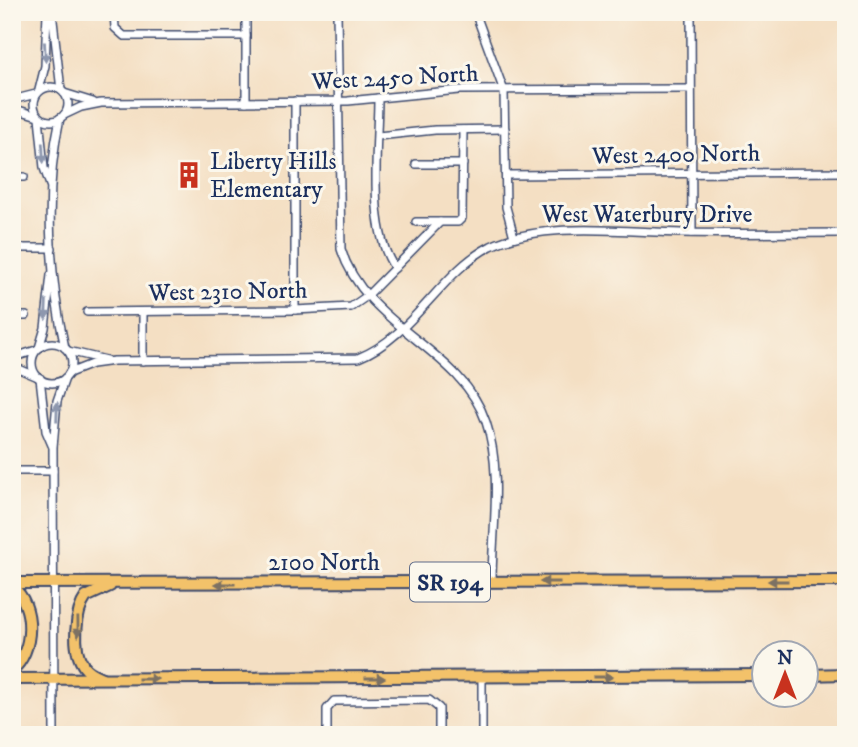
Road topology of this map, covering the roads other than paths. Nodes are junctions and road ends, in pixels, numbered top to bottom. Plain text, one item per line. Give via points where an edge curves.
1 (50, 12) edge
2 (114, 12) edge
3 (246, 12) edge
4 (337, 12) edge
5 (475, 12) edge
6 (691, 12) edge
7 (246, 36) junction
8 (691, 89) junction
9 (504, 91) junction
10 (38, 92) junction
11 (63, 92) junction
12 (378, 98) junction
13 (12, 100) edge
14 (338, 101) junction
15 (246, 102) junction
16 (295, 102) junction
17 (101, 103) junction
18 (12, 108) edge
19 (38, 116) junction
20 (62, 116) junction
21 (505, 128) junction
22 (463, 130) junction
23 (378, 136) junction
24 (416, 164) dead end
25 (463, 164) junction
26 (846, 172) edge
27 (692, 174) junction
28 (506, 175) junction
29 (12, 177) edge
30 (23, 177) dead end
31 (51, 188) junction
32 (416, 222) dead end
33 (440, 222) junction
34 (692, 233) junction
35 (846, 233) edge
36 (514, 237) junction
37 (12, 248) edge
38 (52, 248) junction
39 (395, 268) junction
40 (52, 271) junction
41 (367, 296) junction
42 (295, 310) junction
43 (87, 312) dead end
44 (142, 312) junction
45 (12, 316) edge
46 (26, 316) dead end
47 (401, 330) junction
48 (38, 349) junction
49 (67, 350) junction
50 (12, 358) edge
51 (114, 361) junction
52 (143, 361) junction
53 (12, 366) edge
54 (67, 375) junction
55 (39, 377) junction
56 (53, 447) junction
57 (12, 471) edge
58 (53, 471) junction
59 (846, 581) edge
60 (492, 582) junction
61 (54, 583) junction
62 (119, 584) junction
63 (12, 585) edge
64 (12, 670) edge
65 (846, 674) edge
66 (820, 675) edge
67 (750, 676) edge
68 (482, 677) junction
69 (12, 679) edge
70 (55, 680) junction
71 (108, 680) junction
72 (54, 735) edge
73 (327, 735) edge
74 (439, 735) edge
75 (482, 735) edge

1 -> 10 street
1 - 11 street
2 - 7 street via 118,33 131,37
3 - 7 street
4 - 14 street
5 - 9 street
6 - 8 street
7 - 15 street
8 - 9 street, West 2450 North
8 - 27 street
9 - 12 street, West 2450 North via 437,91
9 - 21 street
10 - 11 street via 52,86
10 - 13 street
10 - 19 street via 33,103
11 - 17 street, West 2450 North
11 - 20 street via 68,107
12 - 14 street, West 2450 North
12 - 23 street
14 - 16 street, West 2450 North
14 - 41 street via 339,237 350,273
15 - 16 street, West 2450 North
15 - 17 street, West 2450 North
16 - 42 street
17 - 20 street, West 2450 North
18 - 19 street
19 - 20 street via 51,121
19 -> 31 street
20 - 31 street
21 - 22 street
21 - 28 street
22 - 23 street
22 - 25 street
23 - 39 street via 379,230
24 - 25 street
25 - 33 street via 461,220
26 - 27 street, West 2400 North
27 - 28 street, West 2400 North
27 - 34 street
28 - 36 street via 506,207
29 - 30 street
31 - 38 street
32 - 33 street
33 - 39 street
34 - 35 street, West Waterbury Drive
34 - 36 street, West Waterbury Drive via 578,231
36 - 47 street, West Waterbury Drive via 472,260
37 - 38 street
38 - 40 street
39 - 41 street
40 -> 48 street via 45,330
40 - 49 street
41 - 42 street, West 2310 North via 351,307
41 - 47 street
42 - 44 street, West 2310 North
43 - 44 street, West 2310 North
44 - 52 street
45 - 46 street
47 - 52 street, West Waterbury Drive via 389,342 358,358
47 - 60 street via 457,376 486,423 496,471
48 - 49 street via 52,343
48 - 50 street
48 - 55 street via 33,367
49 - 51 street, West Waterbury Drive
49 - 54 street via 72,362
51 - 52 street, West Waterbury Drive
51 - 54 street, West Waterbury Drive
53 - 55 street
54 - 55 street via 54,382
56 -> 54 street via 57,401
55 - 56 street
56 - 58 street
57 - 58 street
58 - 61 street
59 -> 60 highway, 2100 North / SR 194
60 -> 62 highway, 2100 North / SR 194
61 - 62 highway, 2100 North / SR 194
61 - 63 highway, 2100 North / SR 194
61 - 70 street
62 -> 71 highway via 91,593 78,615 81,662 92,674
63 - 64 highway via 27,607 27,646 25,658
65 - 66 highway
68 -> 67 highway
71 -> 68 highway
68 - 75 street
69 - 70 highway
70 - 71 highway
70 - 72 street
73 - 74 street via 329,704 337,701 435,703

